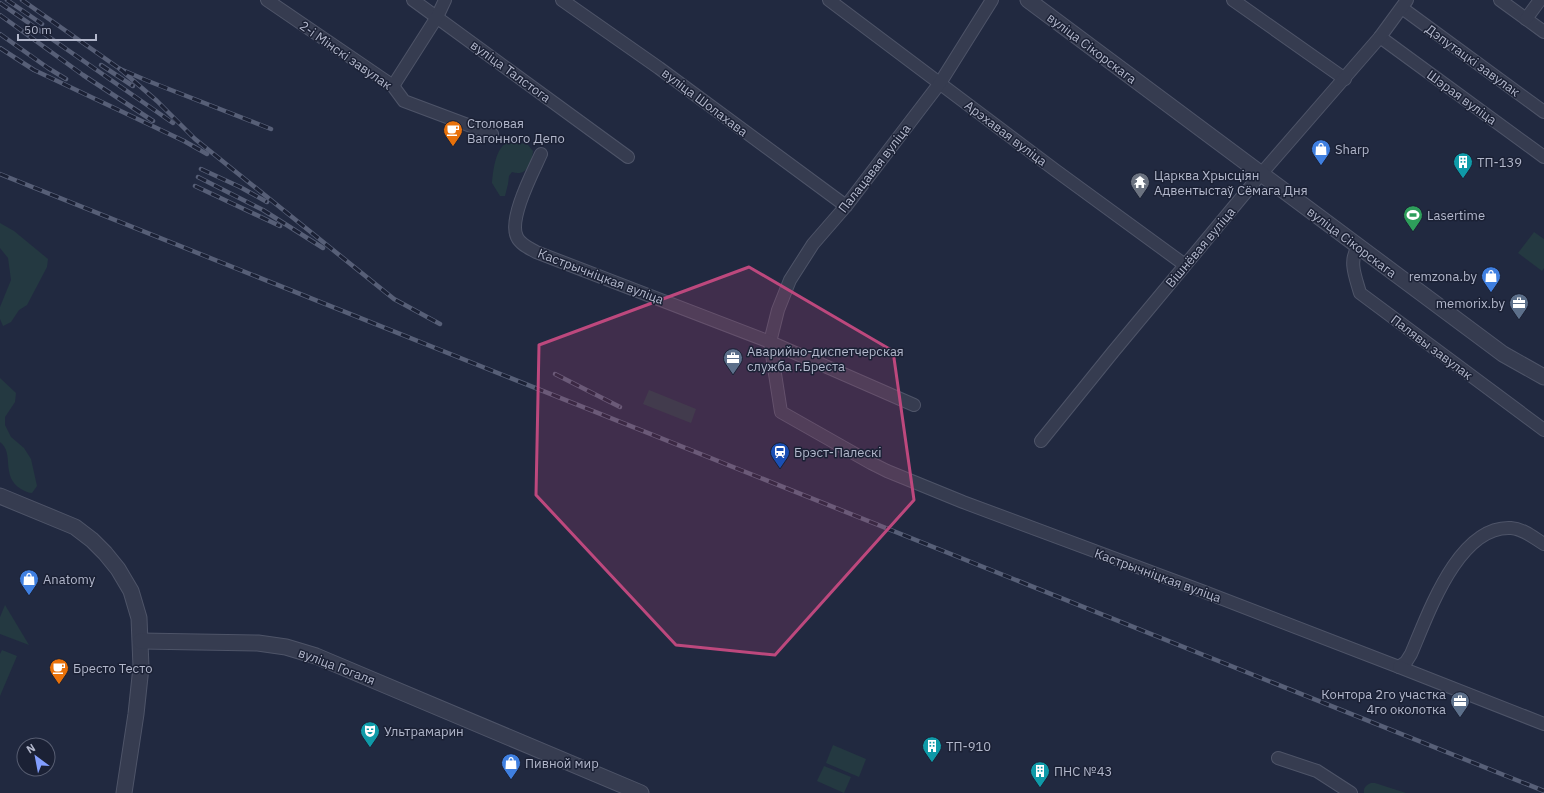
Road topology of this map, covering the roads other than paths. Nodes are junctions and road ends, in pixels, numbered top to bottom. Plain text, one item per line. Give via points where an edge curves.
1 (267, 0) edge
2 (413, 0) edge
3 (445, 0) edge
4 (562, 0) edge
5 (829, 0) edge
6 (992, 0) edge
7 (1028, 0) edge
8 (1233, 0) edge
9 (1500, 0) edge
10 (1540, 0) edge
11 (1405, 4) edge
12 (437, 17) junction
13 (1526, 19) junction
14 (1544, 32) edge
15 (1380, 37) junction
16 (1345, 79) junction
17 (940, 83) junction
18 (394, 86) junction
19 (1544, 112) edge
20 (492, 134) dead end
21 (541, 154) dead end
22 (628, 157) dead end
23 (1544, 157) edge
24 (1261, 174) junction
25 (846, 206) junction
26 (1358, 247) junction
27 (1185, 265) junction
28 (770, 342) junction
29 (1544, 377) edge
30 (914, 405) dead end
31 (1544, 430) edge
32 (1041, 441) dead end
33 (0, 496) edge
34 (1544, 544) edge
35 (141, 641) junction
36 (1399, 668) junction
37 (1544, 724) edge
38 (1278, 758) dead end
39 (124, 793) edge
40 (641, 793) edge
41 (1351, 793) edge

1 - 18 street, 2-і Мінскі завулак
2 - 12 street, вуліца Талстога
3 - 12 street
4 - 25 street, вуліца Шолахава
5 - 17 street, Арэхавая вуліца
6 - 17 street, Палацавая вуліца
7 - 24 street, вуліца Сікорскага
8 - 16 street
9 - 13 street
10 - 13 street
11 - 15 street, Вішнёвая вуліца
11 - 19 street, Дэпутацкі завулак
12 - 18 street
12 - 22 street, вуліца Талстога
13 - 14 street
15 - 16 street, Вішнёвая вуліца
15 - 23 street, Шэрая вуліца
16 - 24 street, Вішнёвая вуліца
17 - 25 street, Палацавая вуліца
17 - 27 street, Арэхавая вуліца
18 - 20 street, 2-і Мінскі завулак via 404,102
21 - 28 street, Кастрычніцкая вуліца via 518,207 515,229 523,244 536,252
24 - 26 street, вуліца Сікорскага
24 - 27 street, Вішнёвая вуліца
25 - 28 street, Палацавая вуліца via 813,244 790,280 778,310
26 - 29 street, вуліца Сікорскага via 1503,354
26 - 31 street, Палявы завулак via 1353,254 1352,262 1360,293
27 - 32 street, Вішнёвая вуліца
28 - 30 street, Кастрычніцкая вуліца
28 - 36 street, Кастрычніцкая вуліца via 781,412 871,463 963,502
33 - 35 street via 75,528 101,548 131,591 139,618
34 - 36 street via 1527,533 1511,528 1495,531 1478,540 1459,558 1447,575 1411,654
35 - 39 street via 136,714
35 - 40 street, вуліца Гогаля via 258,643 286,647 316,656
36 - 37 street
38 - 41 street via 1317,772

